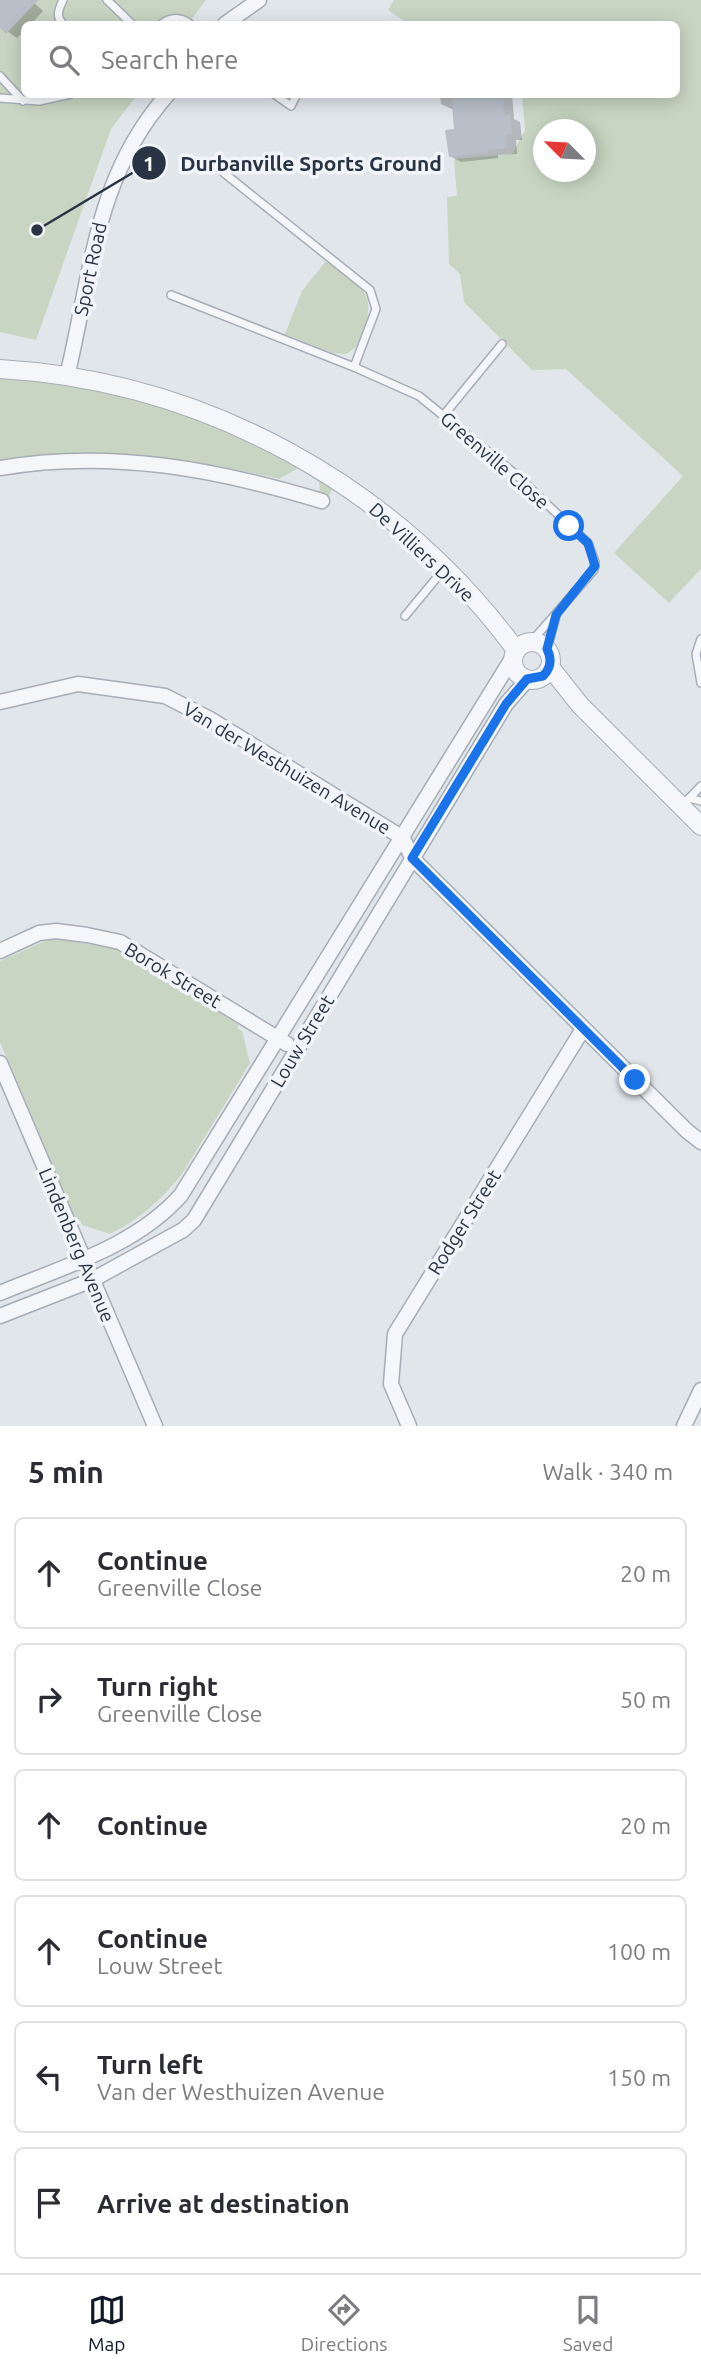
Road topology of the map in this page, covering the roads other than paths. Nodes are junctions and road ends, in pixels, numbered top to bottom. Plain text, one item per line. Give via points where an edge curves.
1 (63, 0) edge
2 (107, 0) edge
3 (257, 1) edge
4 (61, 21) edge
5 (129, 21) edge
6 (229, 21) edge
7 (244, 21) edge
8 (0, 76) edge
9 (0, 98) edge
10 (57, 98) edge
11 (166, 98) edge
12 (280, 98) edge
13 (295, 98) edge
14 (23, 101) junction
15 (224, 173) dead end
16 (171, 295) dead end
17 (502, 344) dead end
18 (354, 367) junction
19 (0, 369) edge
20 (67, 376) junction
21 (443, 416) junction
22 (0, 468) edge
23 (322, 501) dead end
24 (444, 569) junction
25 (556, 615) junction
26 (405, 616) dead end
27 (701, 639) edge
28 (531, 658) junction
29 (701, 683) edge
30 (0, 702) edge
31 (701, 786) edge
32 (701, 801) edge
33 (685, 802) junction
34 (701, 826) edge
35 (402, 838) junction
36 (412, 858) junction
37 (0, 951) edge
38 (583, 1029) junction
39 (279, 1039) junction
40 (296, 1050) junction
41 (0, 1063) edge
42 (701, 1142) edge
43 (83, 1259) junction
44 (92, 1280) junction
45 (0, 1293) edge
46 (0, 1316) edge
47 (701, 1390) edge
48 (155, 1426) edge
49 (409, 1426) edge
50 (684, 1426) edge

1 - 4 lane via 58,12
2 - 5 lane
3 - 6 street
3 - 7 street
8 - 14 lane
9 - 14 lane
10 - 14 lane
11 - 20 street, Sport Road via 132,145 111,189 96,234
12 - 13 lane via 291,106
15 - 18 lane via 370,290 376,309
16 - 18 lane, Greenville Close
17 - 21 lane
18 - 21 lane, Greenville Close via 410,390
19 - 20 street, De Villiers Drive
20 - 24 street, De Villiers Drive via 164,398 271,441 357,494
21 - 25 lane, Greenville Close via 588,543 594,569
22 - 23 street via 75,460 160,464 249,480
24 - 26 lane
24 - 28 street, De Villiers Drive
25 - 28 lane, Greenville Close
25 - 28 lane, Greenville Close
27 - 29 lane via 696,660
28 - 33 street, De Villiers Drive
28 - 35 street, Louw Street
28 - 36 street, Louw Street
30 - 35 street, Van der Westhuizen Avenue via 78,684 165,696
31 - 33 lane
32 - 33 lane
33 - 34 street, De Villiers Drive
35 - 36 street, Van der Westhuizen Avenue
35 - 39 street, Louw Street
36 - 38 street, Van der Westhuizen Avenue
36 - 40 street, Louw Street
37 - 39 street, Borok Street via 40,933 57,931 120,942
38 - 42 street, Van der Westhuizen Avenue
38 - 49 street, Rodger Street via 395,1334 391,1384
39 - 40 street, Borok Street
39 - 43 street, Louw Street via 181,1195 149,1225
40 - 44 street, Louw Street via 191,1223
41 - 43 street, Lindenberg Avenue
43 - 44 street, Lindenberg Avenue
43 - 45 street, Louw Street
44 - 46 street, Louw Street
44 - 48 street, Lindenberg Avenue
47 - 50 street

